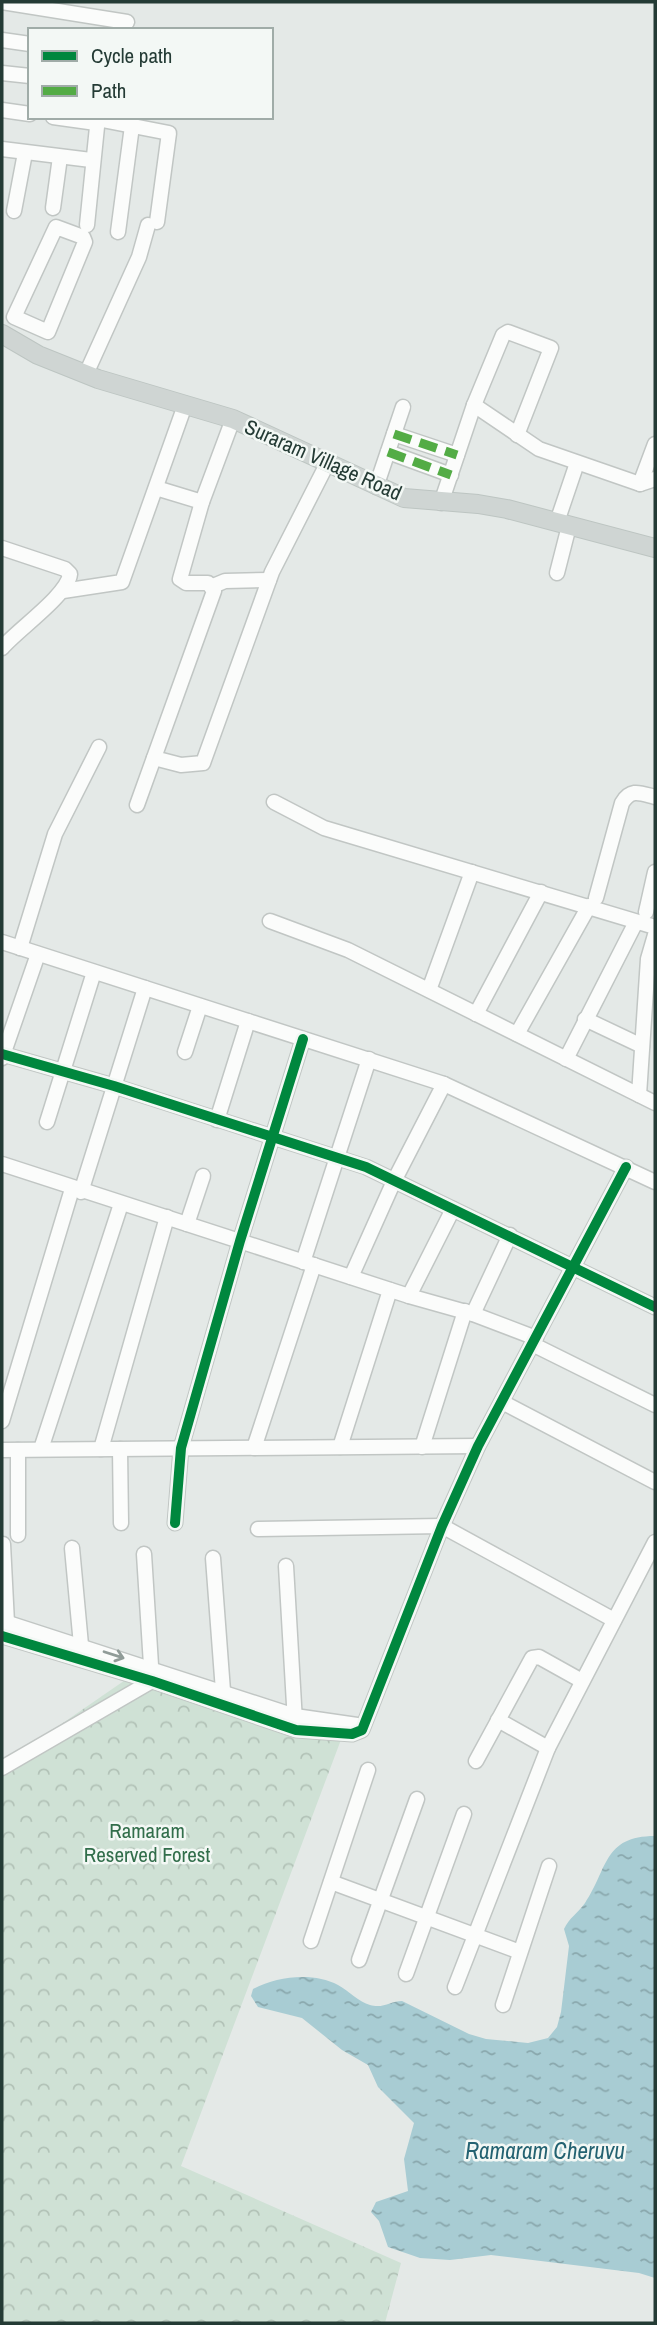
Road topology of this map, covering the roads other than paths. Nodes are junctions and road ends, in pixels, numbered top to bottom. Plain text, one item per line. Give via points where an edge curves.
1 (2, 2) edge
2 (127, 22) dead end
3 (2, 40) edge
4 (28, 44) edge
5 (2, 73) edge
6 (28, 76) edge
7 (2, 110) edge
8 (28, 114) edge
9 (97, 120) edge
10 (132, 126) junction
11 (2, 149) edge
12 (25, 153) junction
13 (60, 157) junction
14 (92, 160) junction
15 (53, 208) dead end
16 (14, 211) dead end
17 (87, 225) dead end
18 (118, 232) dead end
19 (48, 332) junction
20 (2, 334) edge
21 (38, 355) junction
22 (86, 374) junction
23 (185, 405) junction
24 (474, 405) junction
25 (403, 407) dead end
26 (233, 419) junction
27 (394, 434) junction
28 (517, 435) junction
29 (655, 444) edge
30 (388, 452) junction
31 (457, 456) junction
32 (577, 463) junction
33 (327, 464) junction
34 (451, 475) junction
35 (655, 479) edge
36 (640, 484) junction
37 (376, 487) junction
38 (156, 488) junction
39 (202, 502) junction
40 (441, 503) junction
41 (563, 524) junction
42 (2, 548) edge
43 (655, 548) edge
44 (556, 573) dead end
45 (269, 580) junction
46 (213, 586) junction
47 (63, 591) junction
48 (2, 648) edge
49 (99, 747) dead end
50 (154, 758) junction
51 (655, 797) edge
52 (274, 802) dead end
53 (137, 806) dead end
54 (472, 872) junction
55 (655, 872) edge
56 (541, 892) junction
57 (592, 902) junction
58 (641, 917) junction
59 (270, 921) dead end
60 (655, 928) edge
61 (655, 935) edge
62 (2, 942) edge
63 (20, 948) junction
64 (38, 954) junction
65 (94, 972) junction
66 (145, 988) junction
67 (429, 990) junction
68 (200, 1006) junction
69 (476, 1014) junction
70 (585, 1019) junction
71 (248, 1021) junction
72 (649, 1030) edge
73 (517, 1034) junction
74 (303, 1039) junction
75 (642, 1046) junction
76 (185, 1052) dead end
77 (2, 1055) edge
78 (369, 1059) junction
79 (566, 1059) junction
80 (63, 1071) junction
81 (444, 1084) junction
82 (114, 1086) junction
83 (639, 1095) junction
84 (655, 1103) edge
85 (217, 1120) junction
86 (47, 1122) dead end
87 (273, 1138) junction
88 (336, 1158) junction
89 (2, 1164) edge
90 (626, 1167) junction
91 (203, 1176) dead end
92 (394, 1181) junction
93 (655, 1182) edge
94 (77, 1190) junction
95 (121, 1204) junction
96 (453, 1209) junction
97 (167, 1217) junction
98 (187, 1224) junction
99 (510, 1235) junction
100 (240, 1241) junction
101 (308, 1263) junction
102 (573, 1268) junction
103 (351, 1277) junction
104 (390, 1290) junction
105 (409, 1296) junction
106 (655, 1307) edge
107 (469, 1312) junction
108 (534, 1341) junction
109 (502, 1402) junction
110 (655, 1405) edge
111 (2, 1421) edge
112 (478, 1446) junction
113 (340, 1447) junction
114 (422, 1447) junction
115 (181, 1448) junction
116 (254, 1448) junction
117 (101, 1449) junction
118 (121, 1449) junction
119 (2, 1450) edge
120 (18, 1450) junction
121 (41, 1450) junction
122 (655, 1482) edge
123 (121, 1523) dead end
124 (175, 1523) dead end
125 (442, 1526) junction
126 (258, 1529) dead end
127 (18, 1535) dead end
128 (655, 1542) edge
129 (3, 1544) edge
130 (72, 1548) dead end
131 (144, 1554) dead end
132 (213, 1558) dead end
133 (286, 1566) dead end
134 (614, 1620) junction
135 (4, 1631) edge
136 (81, 1645) junction
137 (153, 1675) junction
138 (582, 1681) junction
139 (223, 1691) junction
140 (498, 1720) junction
141 (295, 1723) junction
142 (548, 1748) junction
143 (476, 1760) dead end
144 (2, 1768) edge
145 (368, 1770) dead end
146 (417, 1799) dead end
147 (464, 1814) dead end
148 (549, 1866) dead end
149 (331, 1882) junction
150 (381, 1900) junction
151 (427, 1917) junction
152 (475, 1934) junction
153 (311, 1941) dead end
154 (520, 1952) junction
155 (359, 1960) dead end
156 (406, 1974) dead end
157 (455, 1987) dead end
158 (503, 2005) dead end

1 - 2 street
3 - 4 street
5 - 6 street
7 - 8 street
9 - 10 street
9 - 14 street
10 - 18 street
10 - 22 street via 170,135 153,224
11 - 12 street
12 - 13 street
12 - 16 street
13 - 14 street
13 - 15 street
14 - 17 street
19 - 19 street via 14,317 58,227 85,242
19 - 21 street
20 - 21 main road, Suraram Village Road
21 - 22 main road, Suraram Village Road
22 - 23 main road, Suraram Village Road
23 - 26 main road, Suraram Village Road
23 - 38 street
24 - 28 street
24 - 28 street via 505,333 550,346
24 - 31 street
25 - 27 street
26 - 33 main road, Suraram Village Road
26 - 39 street
27 - 30 street
27 - 31 street
28 - 32 street
29 - 36 street
30 - 34 street
30 - 37 street
31 - 34 street
32 - 36 street
32 - 41 street
33 - 37 main road, Suraram Village Road
33 - 45 street
34 - 40 street
35 - 36 street
37 - 40 main road, Suraram Village Road via 404,498
38 - 39 street
38 - 47 street via 122,582
39 - 46 street via 180,579
40 - 41 main road, Suraram Village Road via 478,503
41 - 43 main road, Suraram Village Road
41 - 44 street
42 - 47 street via 65,569 70,580
45 - 46 street via 225,581
45 - 50 street via 203,763 181,765
46 - 50 street
47 - 48 street
49 - 63 street via 55,834
50 - 53 street
51 - 57 street via 634,792 622,803
52 - 54 street via 324,828
54 - 56 street
54 - 67 street
55 - 58 street
56 - 57 street
56 - 69 street
57 - 58 street
57 - 73 street
58 - 60 street
58 - 70 street
59 - 67 street via 348,950
61 - 72 street via 648,960
62 - 63 street
63 - 64 street
64 - 65 street
64 - 77 street
65 - 66 street
65 - 80 street
66 - 68 street
66 - 82 street
67 - 69 street
68 - 71 street
68 - 76 street
69 - 73 street
70 - 75 street
70 - 79 street
71 - 74 street
71 - 85 street
72 - 75 street
73 - 79 street
74 - 78 street
74 - 87 street
75 - 83 street
77 - 80 street
78 - 81 street
78 - 88 street
79 - 83 street
80 - 82 street
80 - 86 street
81 - 90 street
81 - 92 street
82 - 85 street
82 - 94 street
83 - 84 street
85 - 87 street
87 - 88 street
87 - 100 street
88 - 92 street
88 - 101 street
89 - 94 street
90 - 93 street
90 - 102 street
91 - 98 street
92 - 96 street
92 - 103 street
94 - 95 street
94 - 111 street
95 - 97 street
95 - 121 street
96 - 99 street
96 - 105 street
97 - 98 street
97 - 117 street
98 - 100 street
99 - 102 street
99 - 107 street
100 - 101 street
100 - 115 street
101 - 103 street
101 - 116 street
102 - 106 street
102 - 108 street
103 - 104 street
104 - 105 street
104 - 113 street
105 - 107 street
107 - 108 street
107 - 114 street
108 - 109 street
108 - 110 street
109 - 112 street
109 - 122 street
112 - 114 street
112 - 125 street
113 - 114 street
113 - 116 street
115 - 116 street
115 - 118 street
115 - 124 street
117 - 118 street
117 - 121 street
118 - 123 street
119 - 120 street
120 - 121 street
120 - 127 street
125 - 126 street
125 - 134 street
125 - 141 street via 362,1730 352,1734
128 - 134 street
129 - 135 street
130 - 136 street
131 - 137 street
132 - 139 street
133 - 141 street
134 - 138 street
135 - 136 street
135 - 137 street
136 -> 137 street
137 - 139 street
137 - 141 street
137 - 144 street
138 - 140 street via 535,1657
138 - 142 street
139 - 141 street
140 - 142 street
140 - 143 street
142 - 152 street
145 - 149 street
146 - 150 street
147 - 151 street
148 - 154 street
149 - 150 street
149 - 153 street
150 - 151 street
150 - 155 street
151 - 152 street
151 - 156 street
152 - 154 street
152 - 157 street
154 - 158 street

